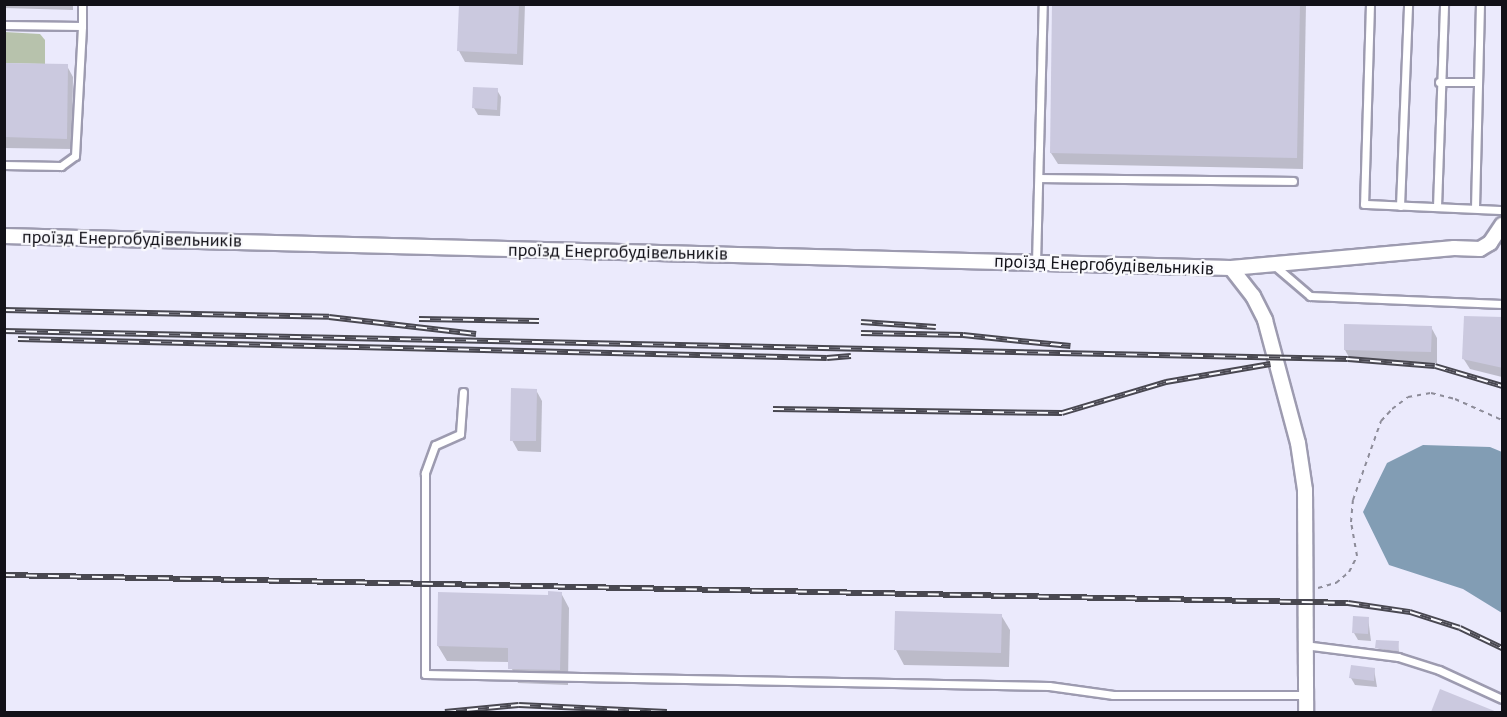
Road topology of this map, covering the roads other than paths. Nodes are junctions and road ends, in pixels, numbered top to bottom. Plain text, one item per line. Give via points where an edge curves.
1 (82, 4) edge
2 (1043, 4) edge
3 (1370, 4) edge
4 (1408, 4) edge
5 (1443, 4) edge
6 (1480, 4) edge
7 (4, 25) edge
8 (82, 26) junction
9 (1439, 82) junction
10 (1476, 82) junction
11 (4, 165) edge
12 (1041, 178) junction
13 (1293, 182) dead end
14 (1400, 206) junction
15 (1437, 207) junction
16 (1475, 208) junction
17 (1503, 210) edge
18 (1503, 225) edge
19 (4, 236) edge
20 (1036, 263) junction
21 (1275, 266) junction
22 (1231, 268) junction
23 (1503, 304) edge
24 (463, 392) dead end
25 (1304, 645) junction
26 (1305, 695) junction
27 (1503, 699) edge
28 (1306, 712) edge

1 - 8 lane
2 - 12 lane
3 - 14 lane via 1364,204
4 - 14 lane
5 - 9 lane
6 - 10 lane
7 - 8 lane
8 - 11 lane via 75,156 61,166
9 - 10 lane
9 - 15 lane
10 - 16 lane
12 - 13 lane
12 - 20 lane
14 - 15 lane
15 - 16 lane
16 - 17 lane
18 - 21 street, проїзд Енергобудівельників via 1490,243 1480,249 1454,248
19 - 20 street, проїзд Енергобудівельників
20 - 22 street, проїзд Енергобудівельників
21 - 22 street, проїзд Енергобудівельників
21 - 23 lane via 1310,296
22 - 25 street, проїзд Енергобудівельників via 1253,296 1265,320 1298,442 1305,490
24 - 26 lane via 460,434 435,445 425,473 425,674 1049,686 1113,695
25 - 26 street, проїзд Енергобудівельників
25 - 27 lane via 1398,657
26 - 28 street, проїзд Енергобудівельників

